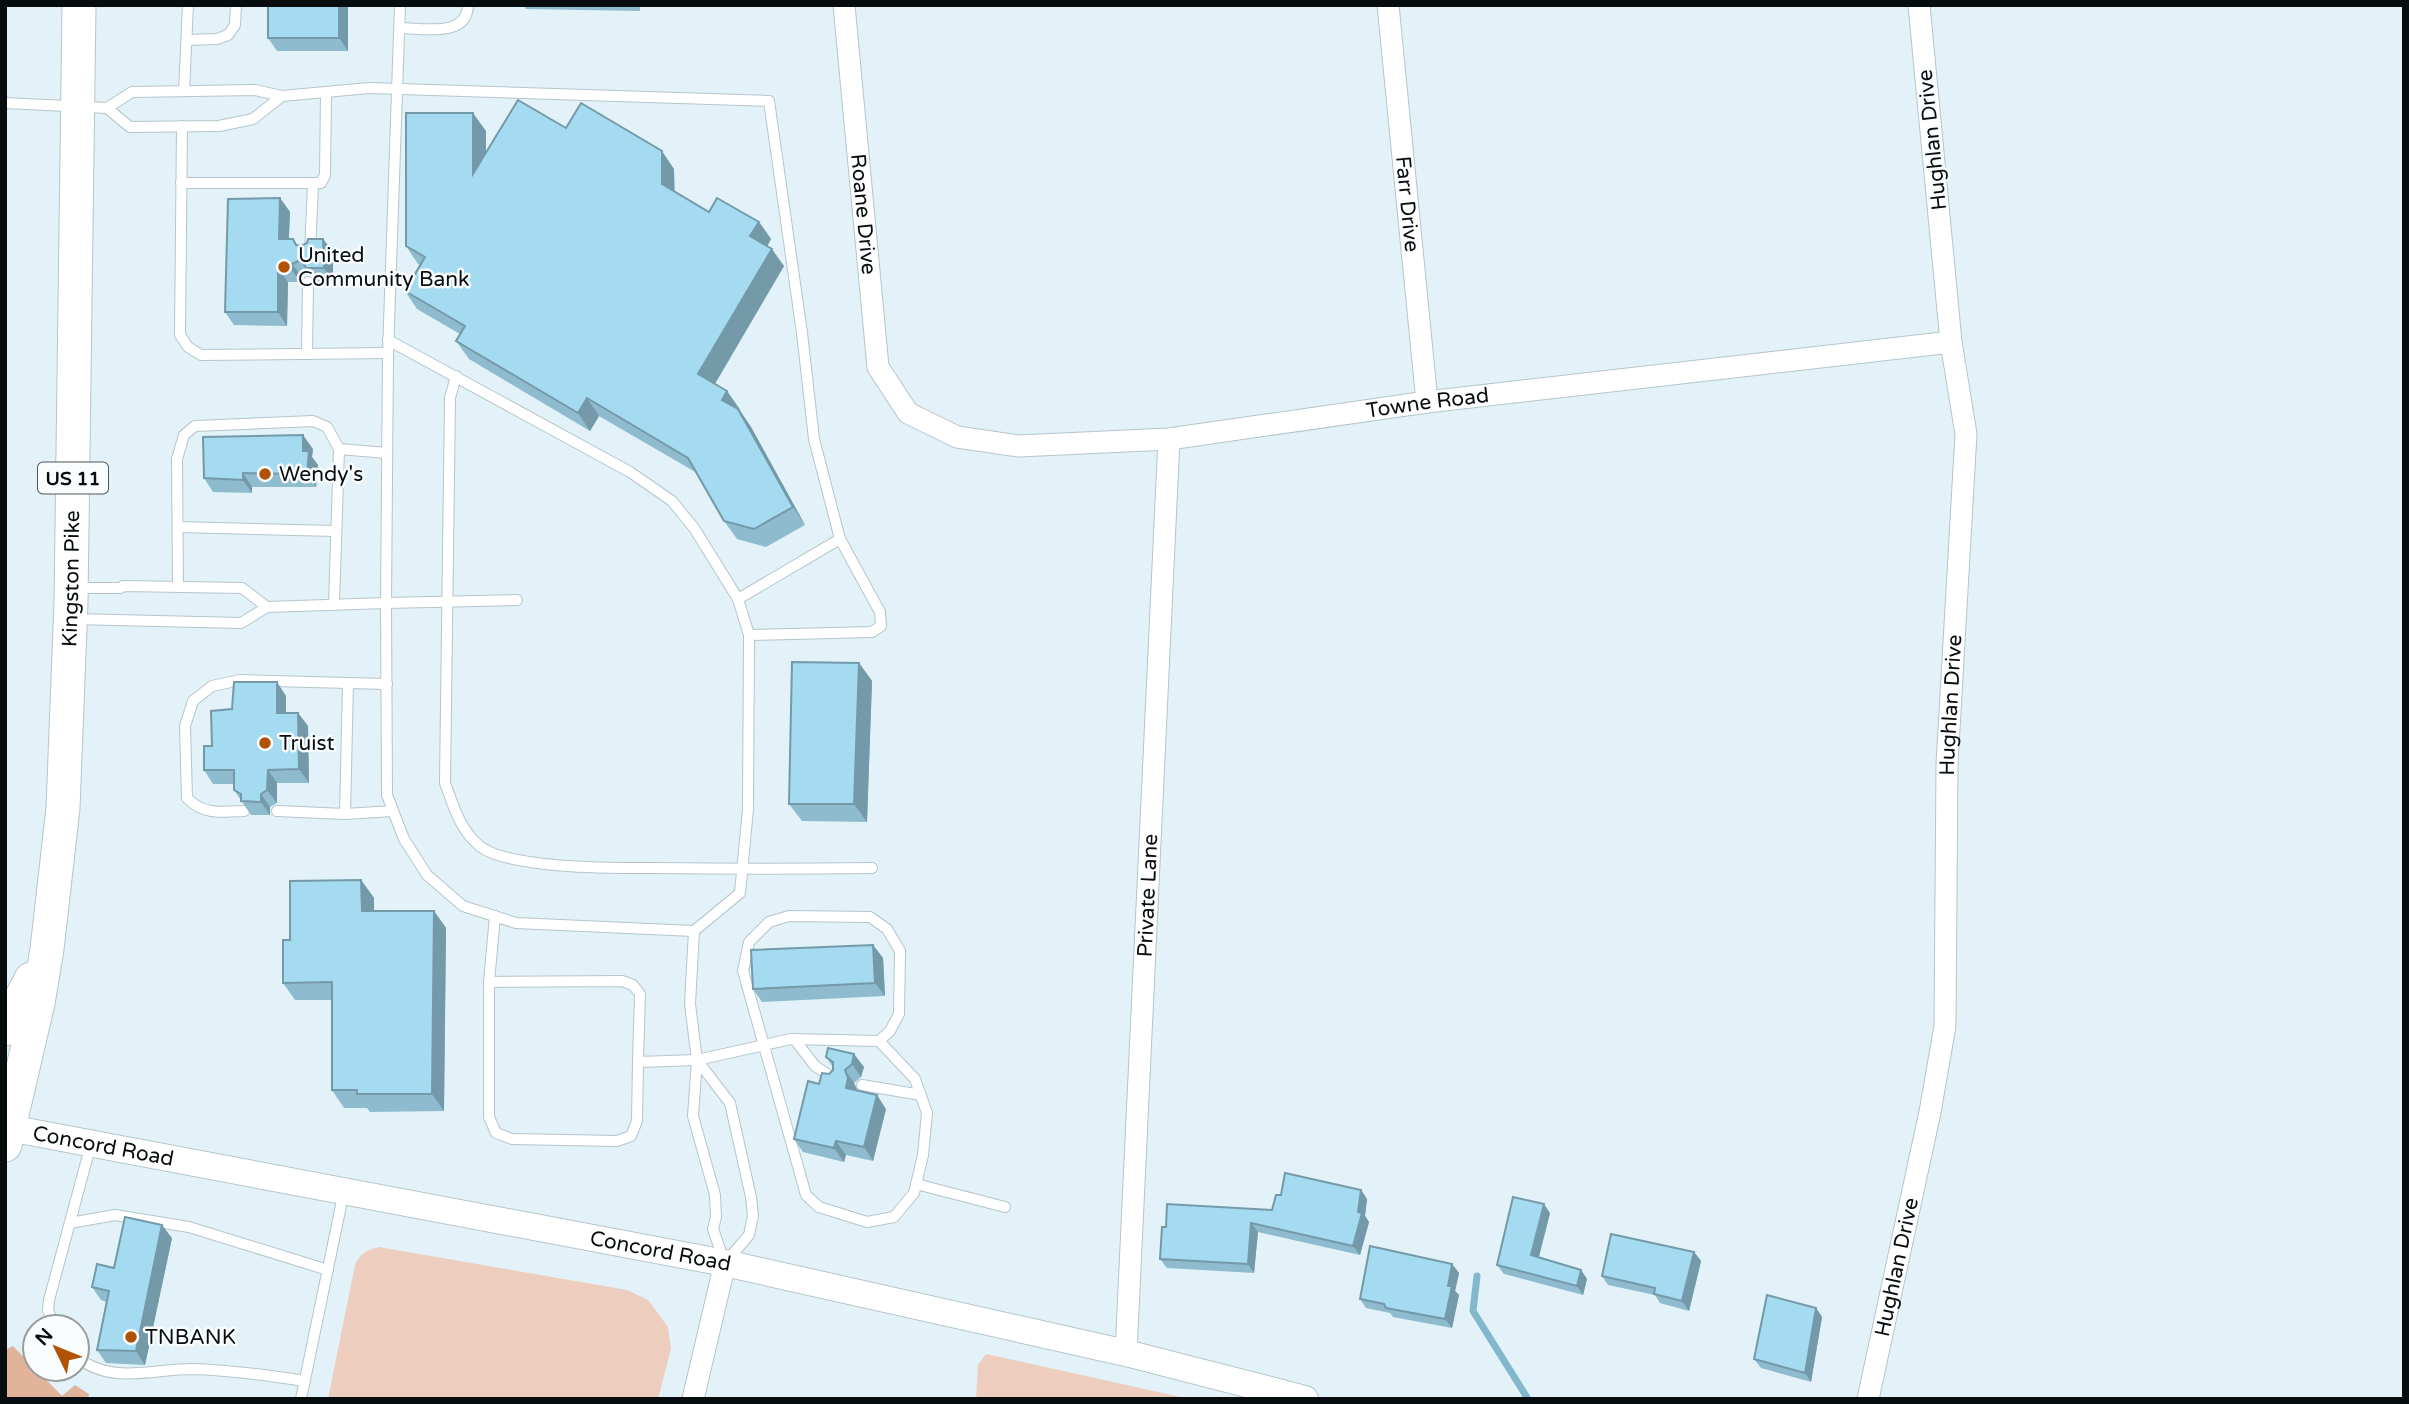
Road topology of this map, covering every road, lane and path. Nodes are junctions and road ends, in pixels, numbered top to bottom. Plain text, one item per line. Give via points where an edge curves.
1 (79, 5) edge
2 (188, 5) edge
3 (236, 5) edge
4 (400, 5) edge
5 (844, 5) edge
6 (1388, 5) edge
7 (1919, 5) edge
8 (468, 8) edge
9 (400, 28) junction
10 (187, 40) junction
11 (398, 90) junction
12 (184, 91) junction
13 (326, 93) junction
14 (282, 96) junction
15 (5, 103) edge
16 (92, 108) junction
17 (182, 126) junction
18 (181, 183) junction
19 (313, 185) junction
20 (310, 252) edge
21 (308, 282) edge
22 (388, 340) junction
23 (1951, 342) junction
24 (388, 353) junction
25 (307, 354) junction
26 (456, 376) junction
27 (1427, 402) junction
28 (908, 413) joint
29 (1169, 439) junction
30 (339, 449) junction
31 (387, 453) junction
32 (177, 527) junction
33 (336, 531) junction
34 (840, 539) junction
35 (178, 587) junction
36 (738, 599) junction
37 (517, 600) dead end
38 (447, 601) junction
39 (386, 603) junction
40 (71, 604) junction
41 (334, 605) junction
42 (268, 607) junction
43 (749, 635) junction
44 (348, 683) junction
45 (387, 684) junction
46 (244, 811) edge
47 (276, 811) dead end
48 (393, 811) junction
49 (345, 814) junction
50 (872, 868) dead end
51 (742, 870) junction
52 (495, 916) junction
53 (694, 931) junction
54 (47, 949) junction
55 (489, 982) junction
56 (5, 1029) edge
57 (795, 1040) junction
58 (879, 1041) junction
59 (765, 1045) junction
60 (697, 1060) junction
61 (638, 1062) junction
62 (836, 1080) edge
63 (862, 1085) dead end
64 (921, 1095) junction
65 (7, 1134) edge
66 (92, 1144) junction
67 (916, 1184) junction
68 (344, 1191) junction
69 (1005, 1207) dead end
70 (70, 1223) junction
71 (725, 1263) junction
72 (328, 1270) junction
73 (48, 1313) edge
74 (1126, 1353) junction
75 (91, 1368) edge
76 (305, 1381) junction
77 (302, 1399) edge
78 (693, 1399) edge
79 (1305, 1399) edge
80 (1868, 1399) edge

1 - 16 main road, Kingston Pike / US 11
2 - 10 lane
3 - 10 lane via 235,25 228,36
4 - 9 lane
5 - 28 street, Roane Drive via 878,367
6 - 27 street, Farr Drive
7 - 23 street, Hughlan Drive
8 - 9 lane via 463,23 454,28
9 - 11 lane
10 - 12 lane
11 - 13 lane
11 - 22 lane
11 - 34 lane via 769,102 814,439
12 - 14 lane via 255,90
12 - 16 lane via 132,92
13 - 14 lane
13 - 19 lane via 325,175 321,183
14 - 17 lane via 253,119 219,126
15 - 16 lane
16 - 17 lane via 130,127
16 - 40 main road, Kingston Pike / US 11
17 - 18 lane
18 - 19 lane
18 - 25 lane via 180,335 188,347 201,355
19 - 20 lane
21 - 25 lane
22 - 24 lane
22 - 26 lane
23 - 27 street, Towne Road
23 - 80 street, Hughlan Drive via 1966,434 1947,764 1945,1026
24 - 25 lane
24 - 31 lane
26 - 36 lane via 630,472 671,501 694,528
26 - 38 lane via 450,398
27 - 29 street, Towne Road
28 - 29 street, Towne Road via 957,437 1019,446
29 - 74 street, Private Lane
30 - 31 lane
30 - 32 lane via 327,427 313,421 195,426 184,435 177,460
30 - 33 lane
31 - 39 lane
32 - 33 lane
32 - 35 lane
33 - 41 lane
34 - 36 lane
34 - 43 lane via 880,612 881,626 872,632
35 - 40 lane via 123,586
35 - 42 lane via 242,588
36 - 43 lane
37 - 38 lane
38 - 39 lane
38 - 51 lane via 445,783 461,826 482,848 514,860 579,866
39 - 41 lane
39 - 45 lane
40 - 42 lane via 241,623
40 - 54 main road, Kingston Pike / US 11 via 63,808
41 - 42 lane
43 - 51 lane via 748,809
44 - 45 lane
44 - 46 lane via 240,680 212,685 193,701 185,726 187,798 212,813
44 - 49 lane
45 - 48 lane via 387,795
47 - 49 lane
48 - 49 lane
48 - 52 lane via 427,875 463,906
50 - 51 lane
51 - 53 lane via 740,893
52 - 53 lane via 516,922
52 - 55 lane
53 - 60 lane via 690,1003
54 - 56 main road
54 - 65 main road, Kingston Pike / US 11
55 - 61 lane via 621,981 633,985 640,994
55 - 61 lane via 489,1117 496,1133 512,1139 617,1141 631,1136 637,1121
57 - 58 lane
57 - 59 lane
57 - 62 lane via 815,1066
58 - 59 lane via 899,1014 900,951 887,929 870,917 789,915 769,922 749,942 743,971
58 - 64 lane via 915,1079
59 - 60 lane
59 - 67 lane via 806,1195 819,1207 867,1222 894,1217
60 - 61 lane
60 - 71 lane via 693,1116 715,1195 713,1228
60 - 71 lane via 730,1103 751,1197 749,1235
63 - 64 lane
64 - 67 lane via 927,1113
65 - 66 street, Concord Road
66 - 68 street, Concord Road
66 - 70 lane
67 - 69 lane
68 - 71 street, Concord Road
68 - 72 lane
70 - 72 lane via 115,1214 189,1227
70 - 73 lane
71 - 74 street, Concord Road
71 - 78 street
72 - 76 lane
74 - 79 street, Concord Road
75 - 76 lane via 135,1374 190,1369 247,1372
76 - 77 lane

